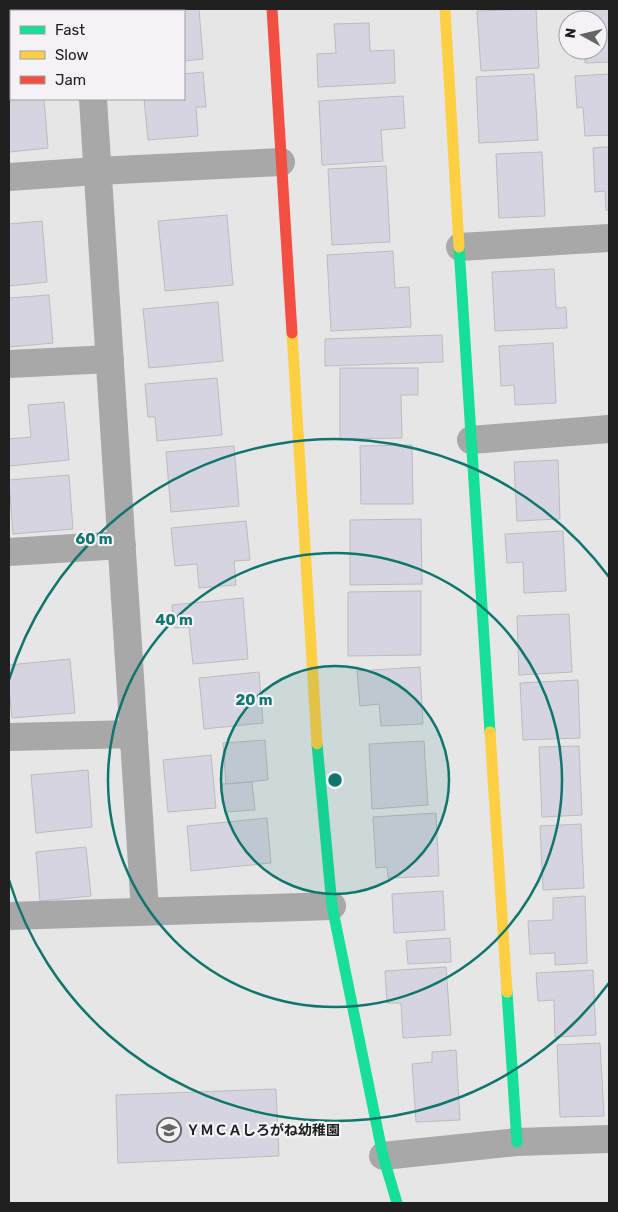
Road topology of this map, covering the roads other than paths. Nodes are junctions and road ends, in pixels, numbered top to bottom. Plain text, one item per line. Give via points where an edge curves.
1 (272, 9) edge
2 (445, 9) edge
3 (93, 100) edge
4 (281, 162) junction
5 (98, 171) junction
6 (9, 177) edge
7 (609, 238) edge
8 (460, 247) junction
9 (110, 358) junction
10 (9, 364) edge
11 (609, 430) edge
12 (471, 440) junction
13 (122, 545) junction
14 (9, 552) edge
15 (134, 734) junction
16 (9, 737) edge
17 (332, 906) junction
18 (146, 911) junction
19 (9, 916) edge
20 (609, 1140) edge
21 (517, 1142) junction
22 (384, 1156) junction
23 (397, 1203) edge

1 - 4 street
2 - 8 street
3 - 5 street
4 - 5 street
4 - 17 street via 318,758
5 - 6 street
5 - 9 street
7 - 8 street
8 - 12 street
9 - 10 street
9 - 13 street
11 - 12 street
12 - 21 street
13 - 14 street
13 - 15 street
15 - 16 street
15 - 18 street
17 - 18 street
17 - 22 street
18 - 19 street
20 - 21 street
21 - 22 street
22 - 23 street

